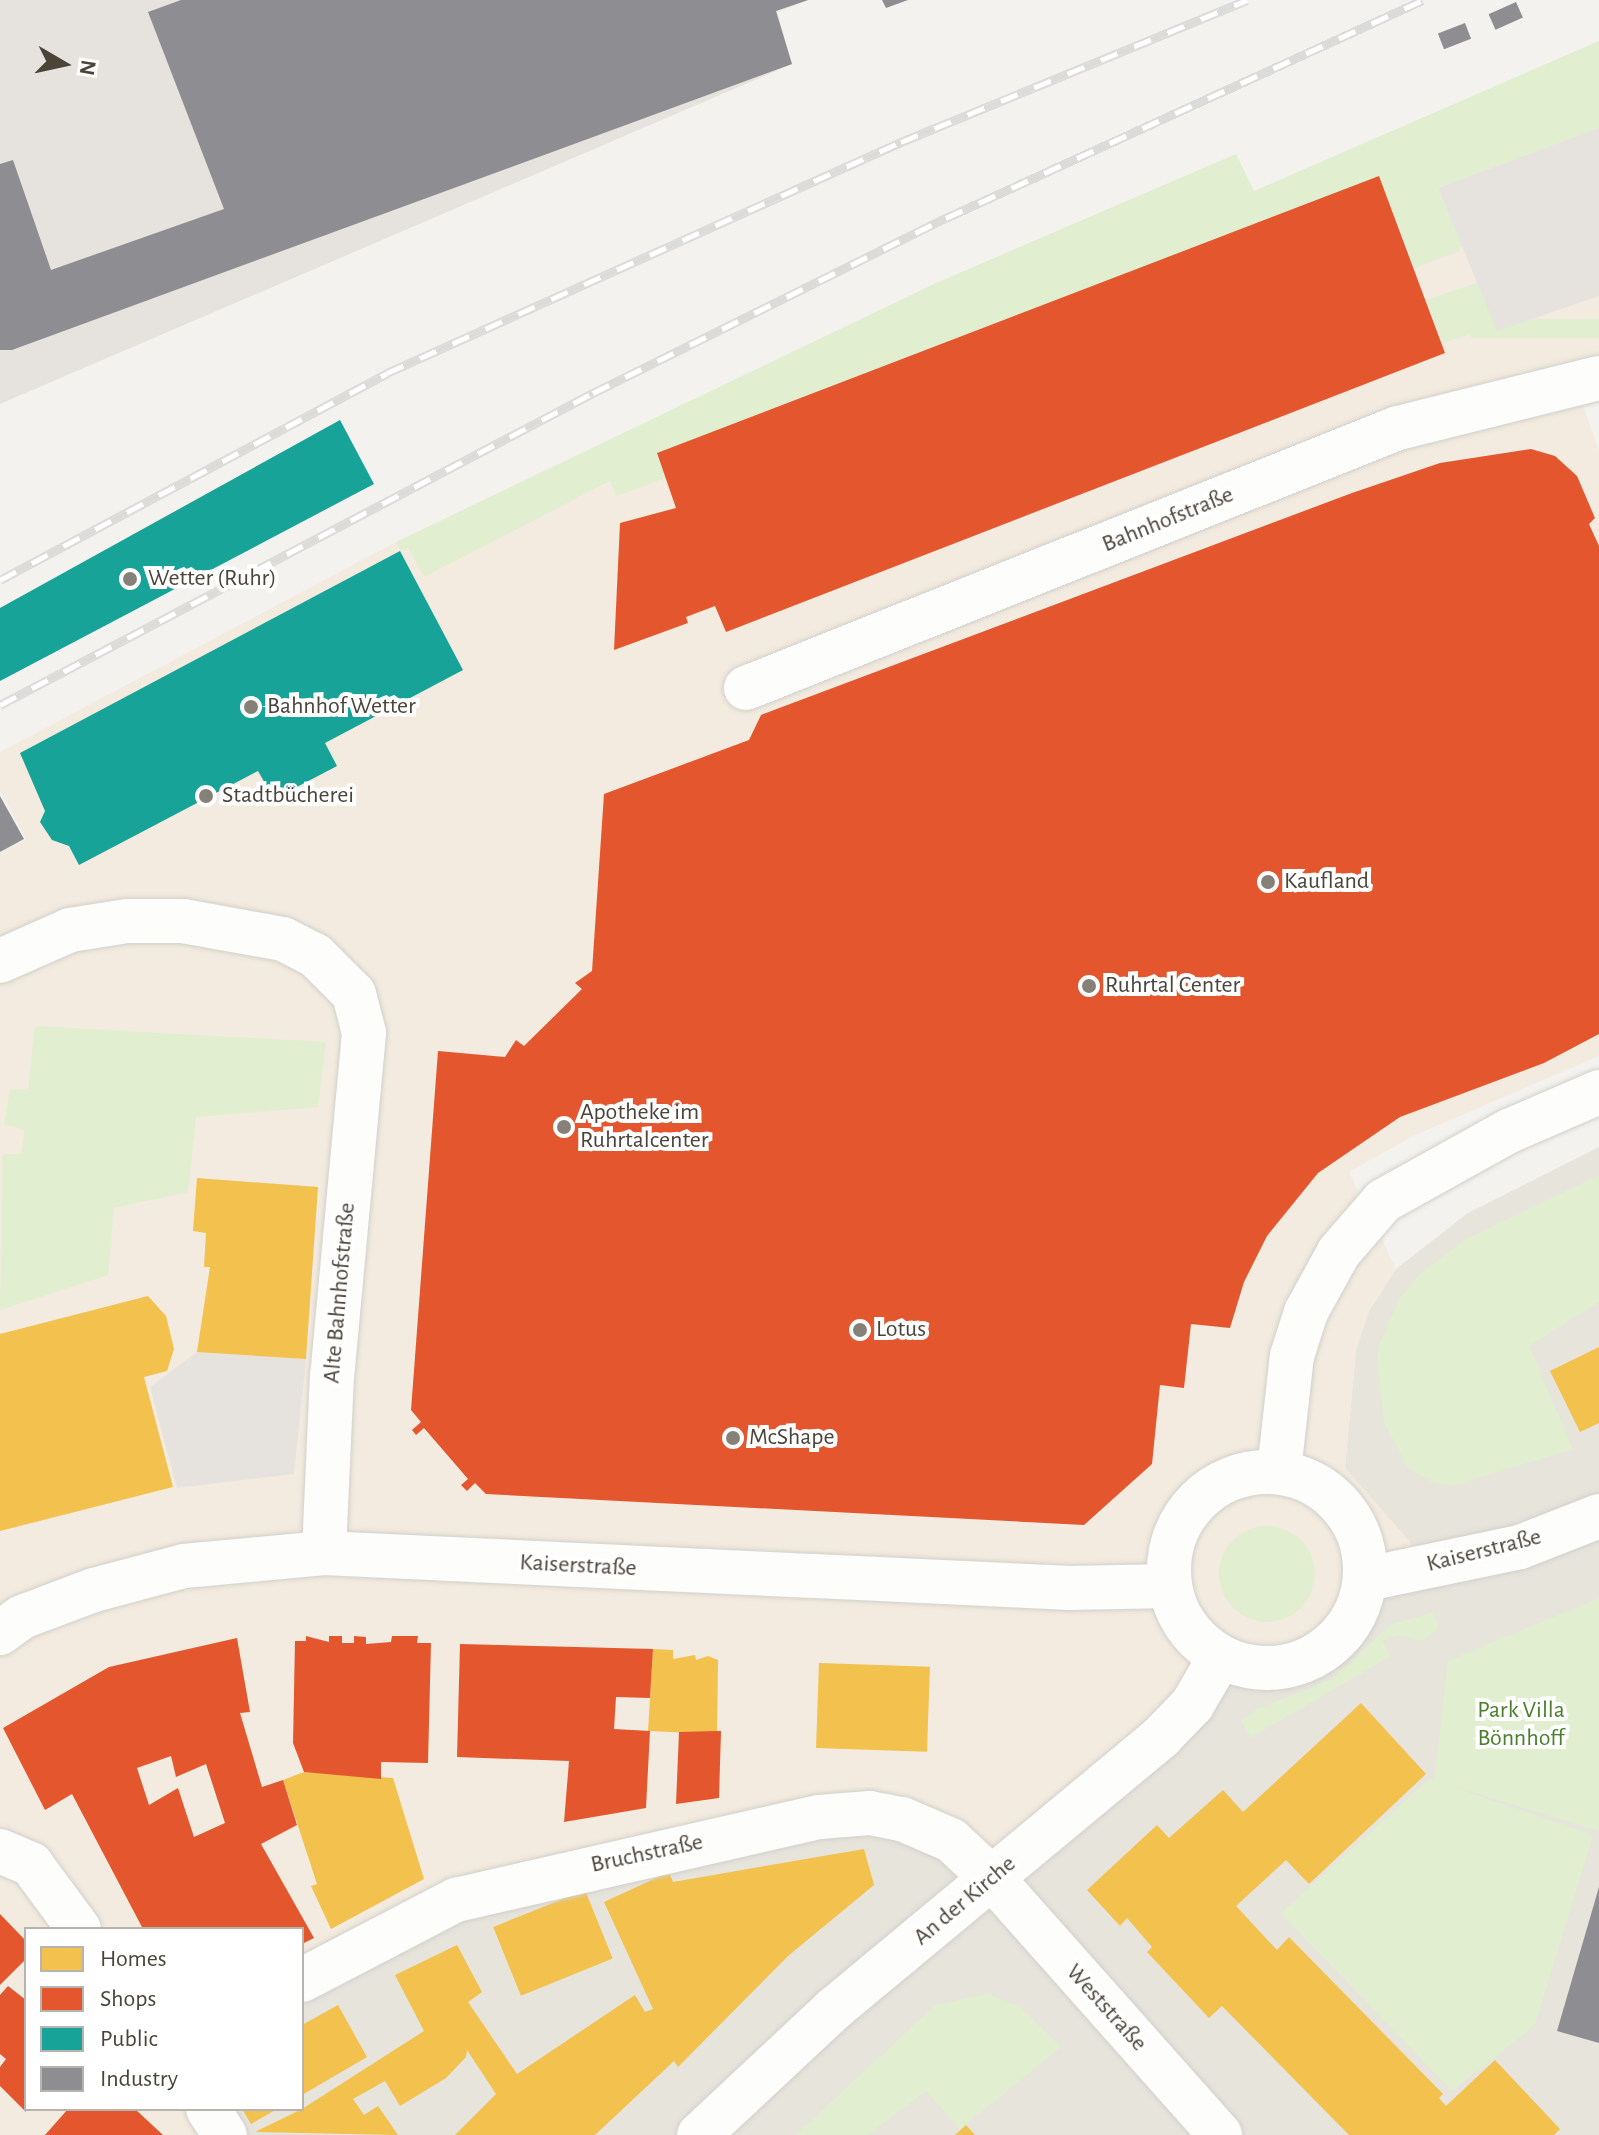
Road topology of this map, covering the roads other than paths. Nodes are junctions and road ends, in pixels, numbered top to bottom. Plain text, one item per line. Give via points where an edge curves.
1 (1596, 389) edge
2 (746, 688) dead end
3 (0, 961) edge
4 (1599, 1092) edge
5 (1279, 1471) junction
6 (1599, 1516) edge
7 (324, 1553) junction
8 (1367, 1579) junction
9 (1170, 1586) junction
10 (0, 1633) edge
11 (1219, 1659) junction
12 (0, 1851) edge
13 (993, 1879) junction
14 (78, 1927) edge
15 (304, 1979) edge
16 (209, 2111) edge
17 (225, 2135) edge
18 (699, 2135) edge
19 (1220, 2135) edge

1 - 2 street, Bahnhofstraße via 1398,428
3 - 7 street, Alte Bahnhofstraße via 70,930 127,921 235,927 283,939 339,974 354,994 364,1033 332,1375
4 - 5 street via 1509,1131 1383,1201 1339,1252 1306,1312 1292,1356
5 - 8 street via 1323,1487 1349,1513 1361,1537
5 - 9 street via 1255,1471 1220,1483 1190,1509 1177,1530
6 - 8 street, Kaiserstraße via 1520,1547
7 - 9 street, Kaiserstraße via 1070,1588
7 - 10 street, Kaiserstraße via 184,1566 94,1590 22,1617
8 - 11 street via 1354,1620 1326,1651 1299,1665 1257,1671
9 - 11 street via 1181,1619
11 - 13 street, An der Kirche via 1192,1705 1161,1737
12 - 14 street via 31,1864
13 - 15 street, Bruchstraße via 951,1840 902,1819 870,1813 819,1817 456,1900
13 - 18 street, An der Kirche via 836,2007
13 - 19 street, Weststraße
16 - 17 street

